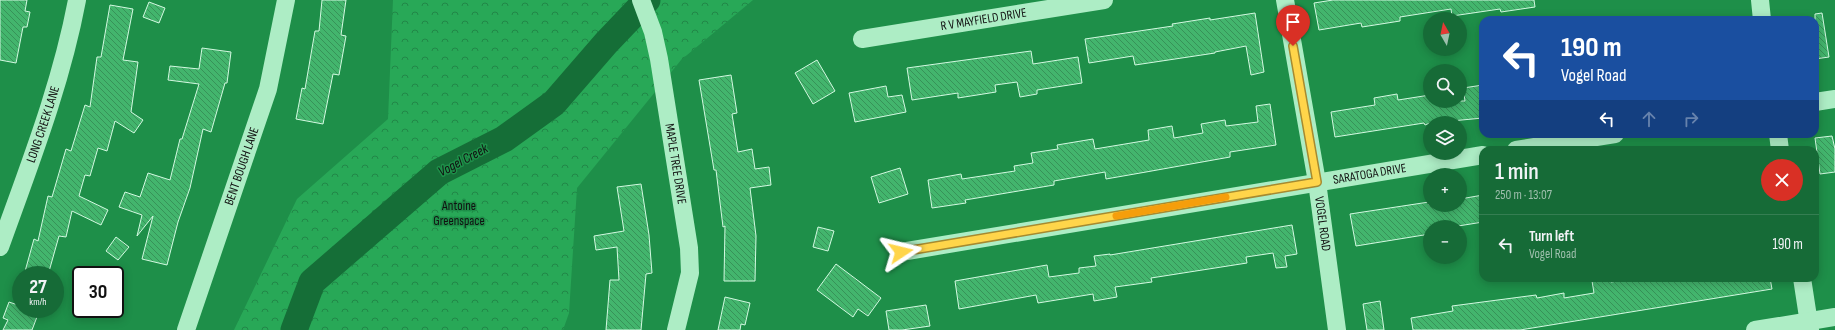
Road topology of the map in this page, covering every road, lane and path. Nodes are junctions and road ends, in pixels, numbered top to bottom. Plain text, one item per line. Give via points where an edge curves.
1 (77, 0) edge
2 (286, 0) edge
3 (641, 0) edge
4 (1104, 0) edge
5 (1285, 0) edge
6 (1760, 0) edge
7 (1762, 16) edge
8 (862, 39) dead end
9 (1835, 99) edge
10 (1819, 101) edge
11 (1590, 138) edge
12 (1541, 146) edge
13 (1479, 156) edge
14 (1317, 182) junction
15 (0, 247) edge
16 (901, 252) dead end
17 (1803, 282) edge
18 (1835, 317) edge
19 (1810, 326) edge
20 (186, 330) edge
21 (676, 330) edge
22 (1337, 330) edge
23 (1755, 330) edge

1 - 15 street, LONG CREEK LANE via 70,34 36,149
2 - 20 street, BENT BOUGH LANE via 268,89
3 - 21 street, MAPLE TREE DRIVE via 653,32 659,59 689,248 690,273
4 - 8 street, R V MAYFIELD DRIVE
5 - 14 street, VOGEL ROAD
6 - 7 street
9 - 10 street
11 - 12 street
13 - 14 street, SARATOGA DRIVE
14 - 16 street, SARATOGA DRIVE
14 - 22 street, VOGEL ROAD
17 - 19 street
18 - 19 street
19 - 23 street

